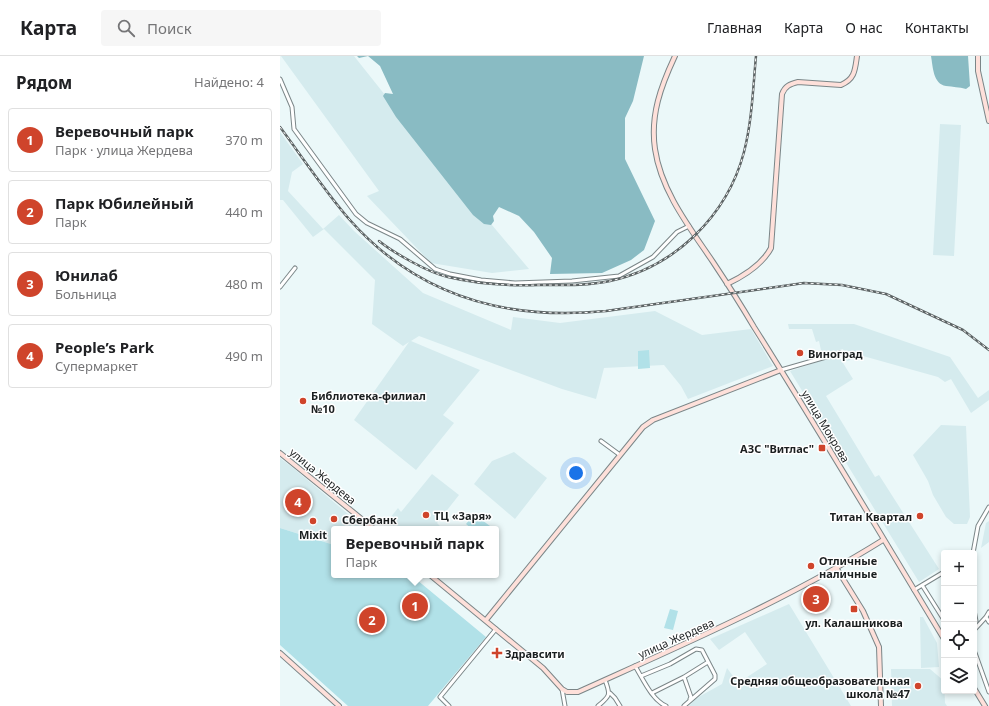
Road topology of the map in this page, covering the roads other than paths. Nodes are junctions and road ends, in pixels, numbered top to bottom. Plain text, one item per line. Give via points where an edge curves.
1 (675, 56) edge
2 (857, 56) edge
3 (978, 56) edge
4 (280, 79) edge
5 (988, 111) edge
6 (989, 121) edge
7 (688, 226) junction
8 (295, 268) dead end
9 (727, 284) junction
10 (280, 286) edge
11 (840, 353) dead end
12 (781, 370) junction
13 (601, 441) dead end
14 (280, 453) edge
15 (620, 455) junction
16 (989, 507) edge
17 (370, 526) edge
18 (884, 540) junction
19 (974, 550) edge
20 (837, 569) junction
21 (941, 574) edge
22 (434, 578) edge
23 (922, 585) junction
24 (914, 590) junction
25 (989, 612) edge
26 (941, 615) edge
27 (986, 617) junction
28 (486, 620) junction
29 (989, 622) edge
30 (977, 627) edge
31 (496, 629) junction
32 (941, 634) edge
33 (280, 653) edge
34 (977, 658) edge
35 (708, 662) junction
36 (635, 666) junction
37 (641, 676) junction
38 (684, 677) junction
39 (605, 680) junction
40 (562, 689) junction
41 (989, 692) edge
42 (610, 693) junction
43 (652, 693) junction
44 (977, 693) edge
45 (689, 701) junction
46 (600, 705) edge
47 (339, 706) edge
48 (449, 706) edge
49 (565, 706) edge
50 (620, 706) edge
51 (666, 706) edge
52 (684, 706) edge
53 (881, 706) edge
54 (985, 706) edge

1 - 7 main road, улица Мокрова via 656,103 655,150 659,166
2 - 9 main road via 853,76 846,83 841,85 798,82 791,83 784,90 771,248 768,254 744,276
3 - 5 main road via 978,71
4 - 7 street via 292,107 294,129 356,214 400,239 435,269 443,272 481,280 515,283 619,276 653,257 677,232
5 - 6 main road
7 - 9 main road, улица Мокрова
8 - 10 street
9 - 12 main road, улица Мокрова
11 - 12 street
12 - 15 main road via 653,420 643,427
12 - 18 main road, улица Мокрова
13 - 15 street
14 - 17 main road, улица Жердева
15 - 28 main road
16 - 19 street via 978,526
18 - 20 main road, улица Жердева
18 - 24 main road, улица Мокрова
20 - 36 main road, улица Жердева via 753,613
20 - 53 main road via 863,611 879,647
21 - 23 street
22 - 28 main road
23 - 24 street
23 - 26 street
24 - 32 main road, улица Мокрова
25 - 27 street
27 - 29 street
27 - 30 street
28 - 31 main road
31 - 40 main road via 543,668
31 - 48 street via 440,697
33 - 47 main road
34 - 41 street
35 - 37 street via 704,652 696,649 670,664
35 - 38 street
35 - 45 street via 716,675 715,679
36 - 37 street
36 - 39 main road, улица Жердева
37 - 43 street
38 - 43 street
38 - 45 street via 691,697
39 - 40 main road, улица Жердева via 578,692 567,692
39 - 42 street
40 - 49 street
42 - 46 street
42 - 50 street
43 - 51 street
44 - 54 main road
45 - 52 street

